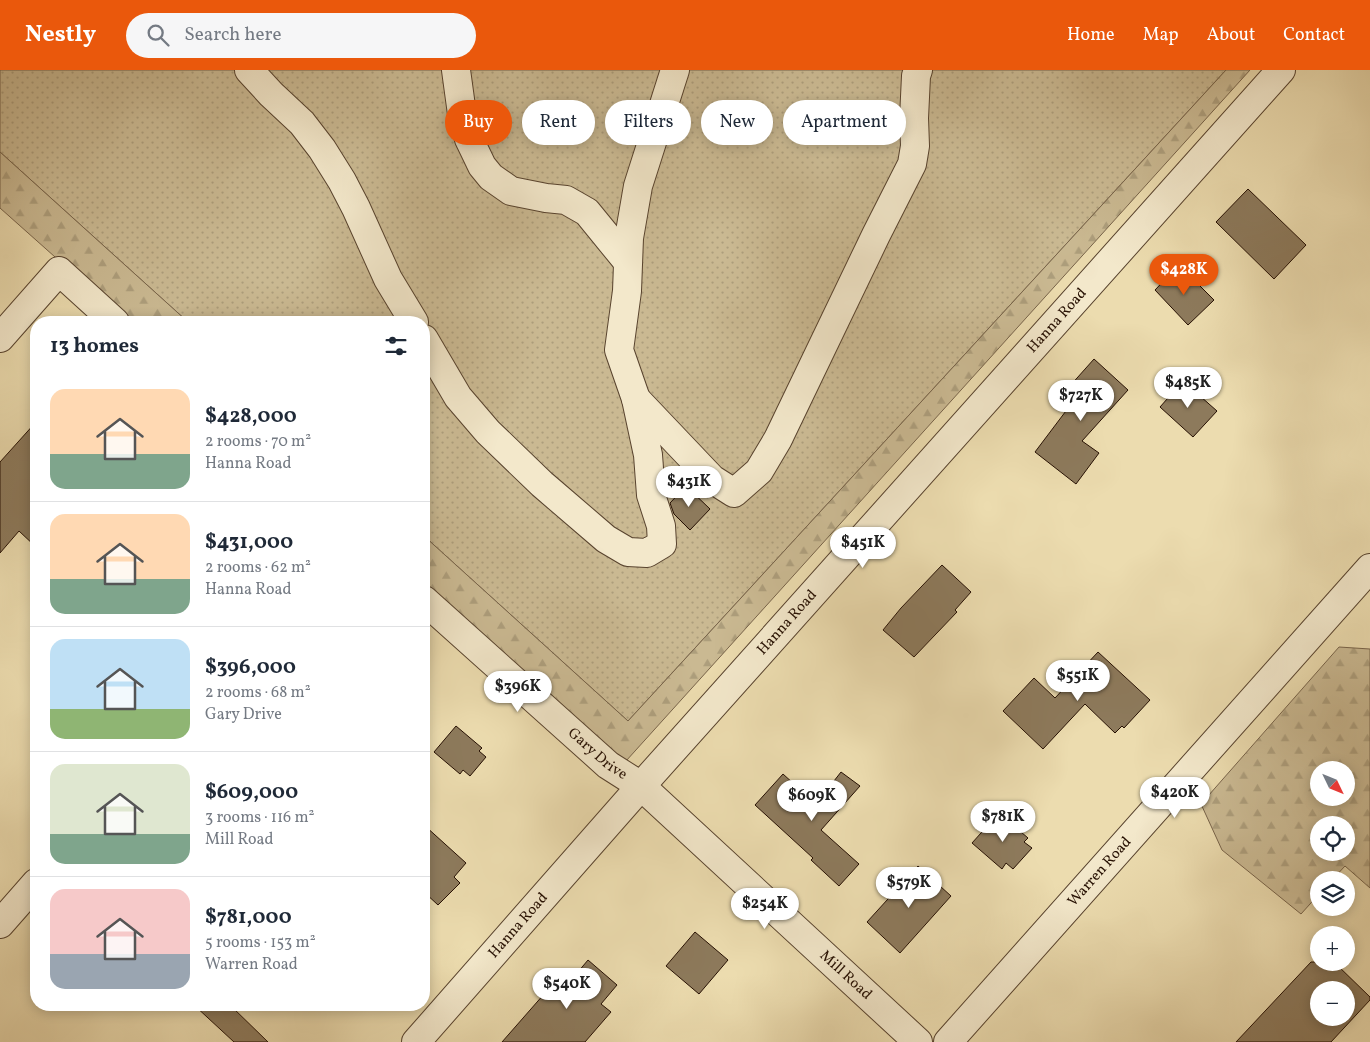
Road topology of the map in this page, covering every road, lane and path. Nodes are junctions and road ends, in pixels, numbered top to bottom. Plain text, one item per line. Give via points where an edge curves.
1 (249, 70) edge
2 (456, 70) edge
3 (675, 70) edge
4 (918, 70) edge
5 (1281, 70) edge
6 (627, 261) junction
7 (108, 316) edge
8 (410, 316) edge
9 (0, 338) edge
10 (430, 349) edge
11 (636, 399) junction
12 (1370, 568) edge
13 (430, 605) edge
14 (641, 786) junction
15 (30, 890) edge
16 (0, 924) edge
17 (416, 1042) edge
18 (918, 1042) edge
19 (948, 1042) edge

1 - 8 street via 302,123 322,149 342,181 388,279
2 - 6 street via 469,139 491,177 511,191 566,200 588,212
3 - 6 street via 638,186
4 - 11 street via 912,164 778,439 759,471 734,494 712,479
5 - 14 street, Hanna Road
6 - 11 street via 620,350
7 - 9 street via 59,272
10 - 11 street via 458,397 488,432 542,484 606,539 628,552 647,553 662,544 662,535 651,495 648,455
12 - 19 street, Warren Road
13 - 14 street, Gary Drive via 608,765
14 - 17 street, Hanna Road
14 - 18 street, Mill Road
15 - 16 street

